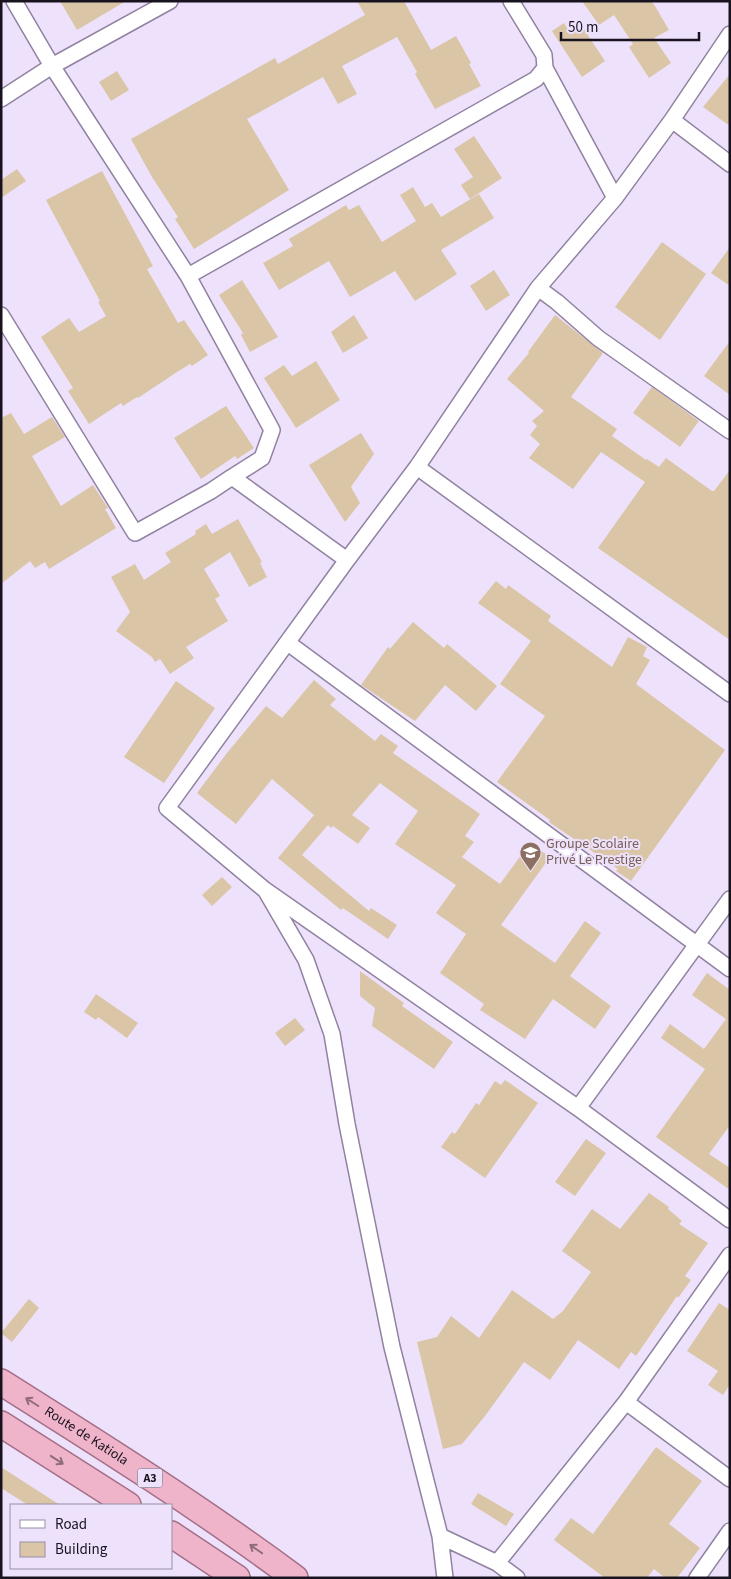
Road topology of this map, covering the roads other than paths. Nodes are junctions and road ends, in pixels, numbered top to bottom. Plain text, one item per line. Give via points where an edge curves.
1 (14, 1) edge
2 (170, 1) edge
3 (511, 1) edge
4 (730, 34) edge
5 (52, 66) junction
6 (545, 68) junction
7 (1, 99) edge
8 (672, 120) junction
9 (730, 164) edge
10 (615, 198) junction
11 (188, 276) junction
12 (538, 288) junction
13 (1, 315) edge
14 (730, 431) edge
15 (417, 467) junction
16 (232, 477) junction
17 (347, 560) junction
18 (288, 643) junction
19 (730, 694) edge
20 (265, 890) junction
21 (730, 899) edge
22 (696, 945) junction
23 (730, 969) edge
24 (578, 1108) junction
25 (730, 1220) edge
26 (730, 1255) edge
27 (1, 1382) edge
28 (626, 1402) junction
29 (1, 1424) edge
30 (730, 1479) edge
31 (126, 1504) edge
32 (730, 1531) edge
33 (172, 1535) edge
34 (440, 1536) junction
35 (497, 1563) junction
36 (237, 1578) edge
37 (295, 1578) edge
38 (445, 1578) edge
39 (517, 1578) edge
40 (697, 1578) edge

1 - 5 street
2 - 5 street
3 - 6 street via 544,55
4 - 8 street
5 - 7 street
5 - 11 street
6 - 10 street
6 - 11 street via 536,79
8 - 9 street
8 - 10 street
10 - 12 street
11 - 16 street via 272,430 262,458
12 - 14 street via 598,338
12 - 15 street
13 - 16 street via 135,534
15 - 17 street
15 - 19 street
16 - 17 street
17 - 18 street
18 - 20 street via 167,808
18 - 22 street
20 - 24 street
20 - 34 street via 306,960 332,1034 346,1124 392,1347
21 - 22 street
22 - 23 street
22 - 24 street
24 - 25 street
26 - 28 street
37 -> 27 highway, Route de Katiola / A3 via 103,1446
28 - 30 street
28 - 35 street
29 -> 31 highway, A3
32 - 40 street
33 - 36 highway
34 - 35 street
34 - 38 street
35 - 39 street

